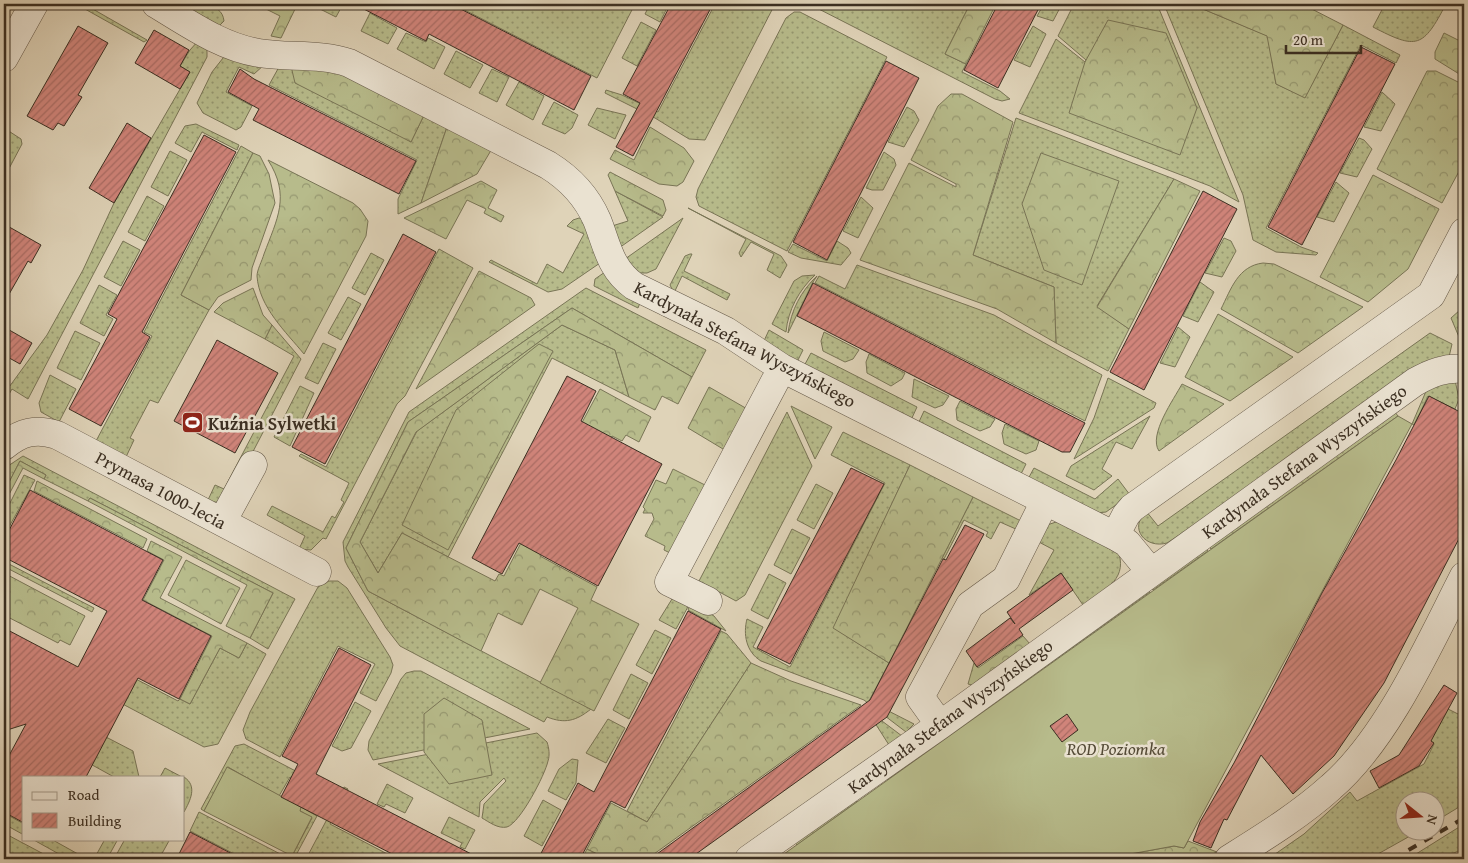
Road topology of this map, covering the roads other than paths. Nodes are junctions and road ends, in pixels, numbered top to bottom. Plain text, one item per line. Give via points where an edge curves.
1 (34, 4) edge
2 (156, 4) edge
3 (4, 58) edge
4 (1464, 232) edge
5 (782, 368) junction
6 (1464, 369) edge
7 (4, 446) edge
8 (253, 465) dead end
9 (1045, 501) junction
10 (222, 522) junction
11 (1114, 536) junction
12 (1150, 571) junction
13 (317, 572) dead end
14 (1464, 576) edge
15 (708, 601) dead end
16 (940, 725) junction
17 (749, 859) edge
18 (1229, 859) edge

1 - 3 street
2 - 5 street, Kardynała Stefana Wyszyńskiego via 204,32 245,50 290,57 331,57 350,63 548,165 572,184 590,206 607,252 623,278 726,331
4 - 11 street via 1431,295 1132,508
5 - 9 street, Kardynała Stefana Wyszyńskiego
5 - 15 street via 670,582
6 - 12 street, Kardynała Stefana Wyszyńskiego via 1430,373 1415,382
7 - 10 street, Prymasa 1000-lecia via 30,431 57,435
8 - 10 street
9 - 11 street, Kardynała Stefana Wyszyńskiego
9 - 16 street via 1006,579 970,605 920,697
10 - 13 street, Prymasa 1000-lecia
11 - 12 street, Kardynała Stefana Wyszyńskiego via 1127,544
12 - 16 street, Kardynała Stefana Wyszyńskiego
14 - 18 street via 1392,709 1353,763 1332,786 1288,821
16 - 17 street, Kardynała Stefana Wyszyńskiego

